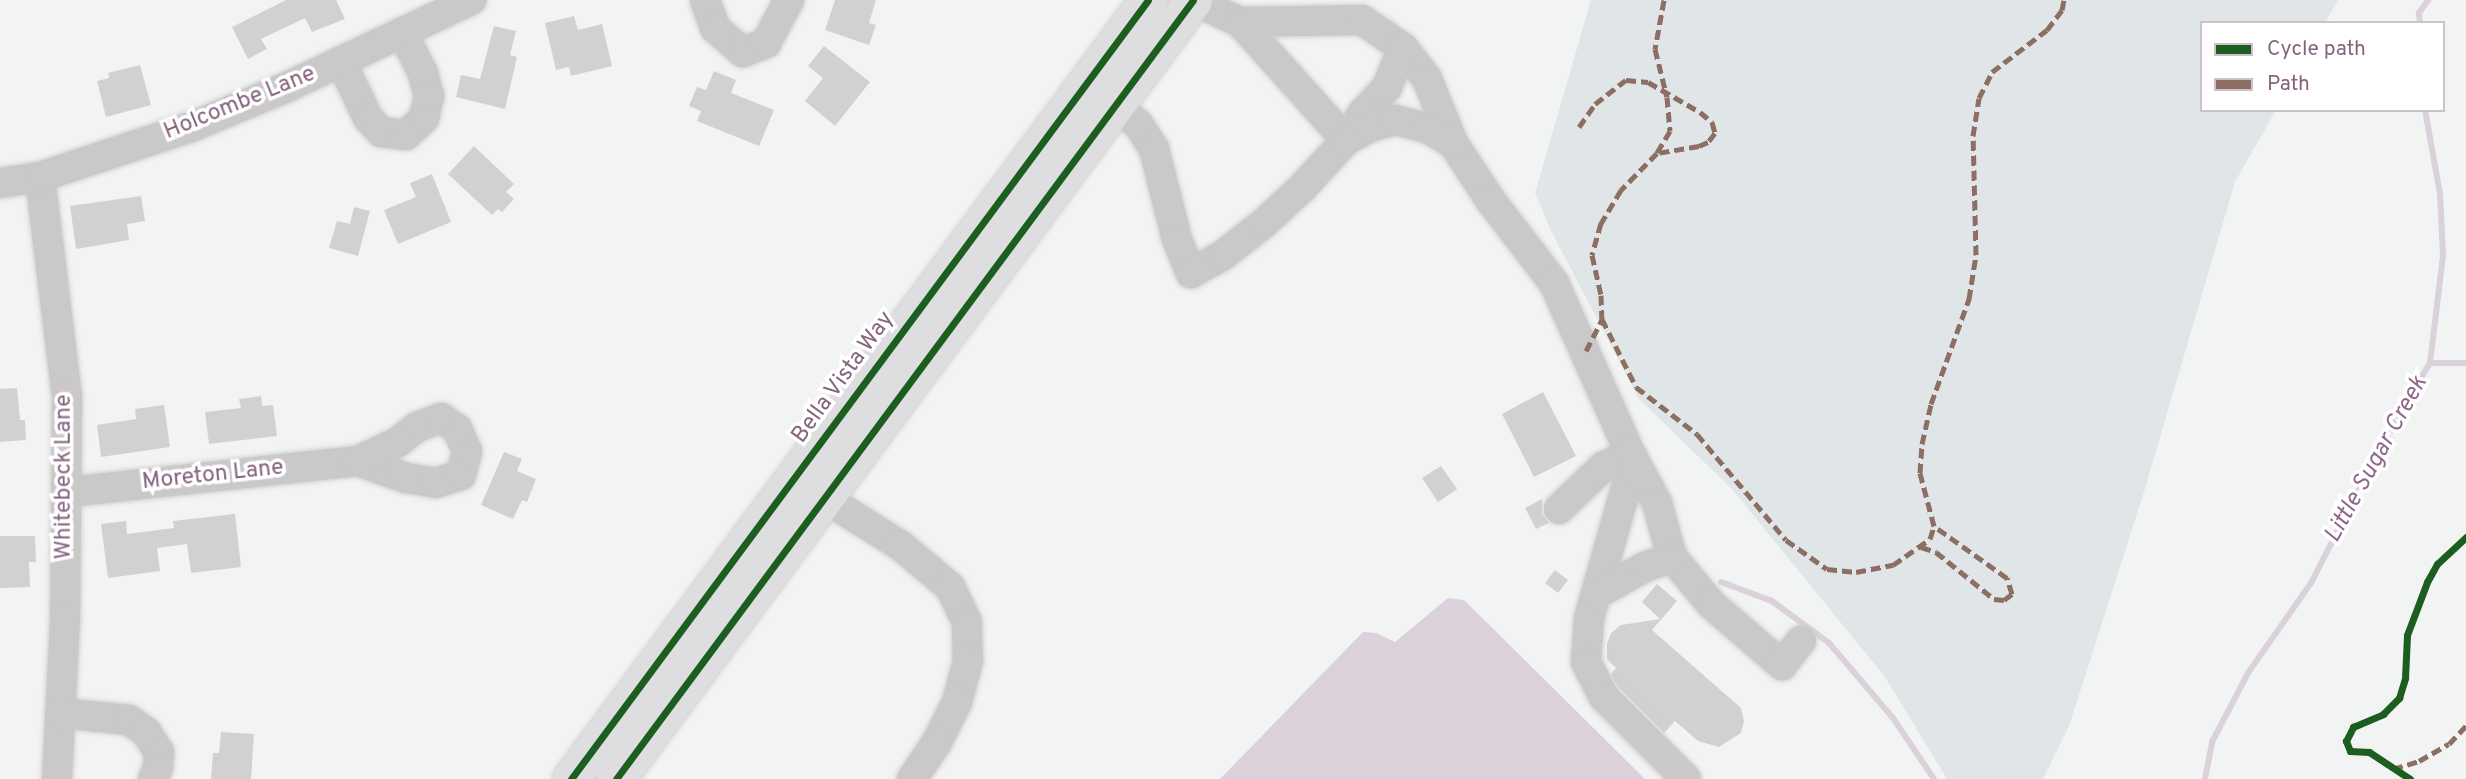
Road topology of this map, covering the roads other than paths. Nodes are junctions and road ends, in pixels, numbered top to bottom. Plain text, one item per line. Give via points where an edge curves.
1 (471, 0) edge
2 (705, 0) edge
3 (789, 0) edge
4 (1148, 0) edge
5 (1193, 0) edge
6 (433, 7) edge
7 (1240, 22) junction
8 (402, 33) junction
9 (1403, 48) junction
10 (341, 61) junction
11 (1114, 104) junction
12 (1346, 140) junction
13 (1453, 144) junction
14 (40, 177) junction
15 (0, 183) edge
16 (1630, 453) junction
17 (358, 461) dead end
18 (810, 485) junction
19 (68, 492) junction
20 (1559, 509) dead end
21 (1671, 557) junction
22 (1596, 594) junction
23 (1801, 641) dead end
24 (60, 713) junction
25 (57, 779) edge
26 (153, 779) edge
27 (571, 779) edge
28 (615, 779) edge
29 (912, 779) edge
30 (1686, 779) edge

1 - 6 street, Holcombe Lane
2 - 3 street via 715,28 743,52 766,43
4 - 18 main road, Bella Vista Way
5 - 7 street
5 - 11 main road, Bella Vista Way
6 - 8 street, Holcombe Lane
7 - 9 street via 1362,20
7 - 12 street
8 - 10 street, Holcombe Lane
8 - 10 street via 423,72 429,96 424,118 406,135 381,132 368,118
9 - 12 street via 1387,87
9 - 13 street via 1427,79
10 - 14 street, Holcombe Lane via 191,127
11 - 12 street via 1138,124 1154,149 1177,239 1191,273 1264,223
11 - 18 main road, Bella Vista Way
12 - 13 street via 1395,120 1427,128
13 - 16 street via 1554,283
14 - 15 street, Holcombe Lane
14 - 19 street, Whitebeck Lane via 67,397
16 - 20 street via 1603,467
16 - 21 street via 1657,503
16 - 22 street via 1629,477
17 - 19 street, Moreton Lane
18 - 27 main road, Bella Vista Way
18 - 28 main road, Bella Vista Way
18 - 29 street via 901,546 950,587 967,622 968,661 957,702
19 - 24 street, Whitebeck Lane
21 - 22 street
21 - 23 street via 1712,604 1782,665
22 - 30 street via 1586,662 1603,696
24 - 25 street, Whitebeck Lane
24 - 26 street via 129,720 146,732 159,752

